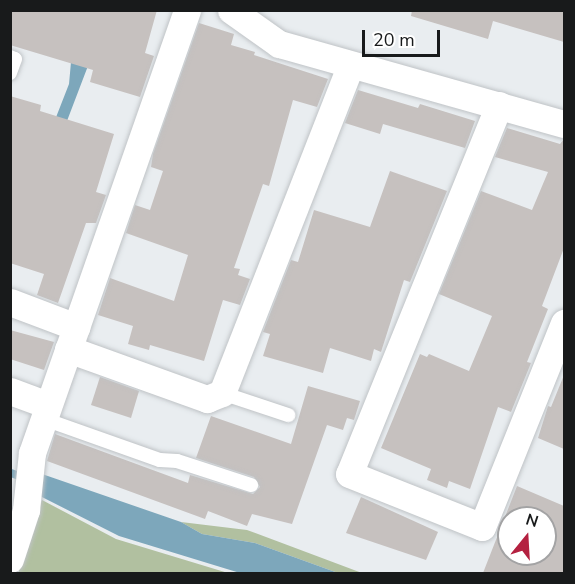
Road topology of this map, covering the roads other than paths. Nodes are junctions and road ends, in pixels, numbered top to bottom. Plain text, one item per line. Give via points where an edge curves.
1 (187, 10) edge
2 (231, 10) edge
3 (10, 57) edge
4 (350, 67) junction
5 (10, 73) edge
6 (498, 105) junction
7 (564, 124) edge
8 (10, 302) edge
9 (564, 323) edge
10 (72, 338) junction
11 (10, 391) edge
12 (222, 393) junction
13 (46, 412) junction
14 (288, 415) dead end
15 (252, 485) dead end
16 (10, 559) edge

1 - 10 street
2 - 4 street via 279,44
3 - 5 lane via 15,59
4 - 6 street
4 - 12 street
6 - 7 street
6 - 9 street via 349,474 482,527
8 - 10 street
10 - 12 street via 207,399
10 - 13 street
11 - 13 street
12 - 14 lane
13 - 15 lane via 160,460 177,461
13 - 16 street via 28,481 26,510

